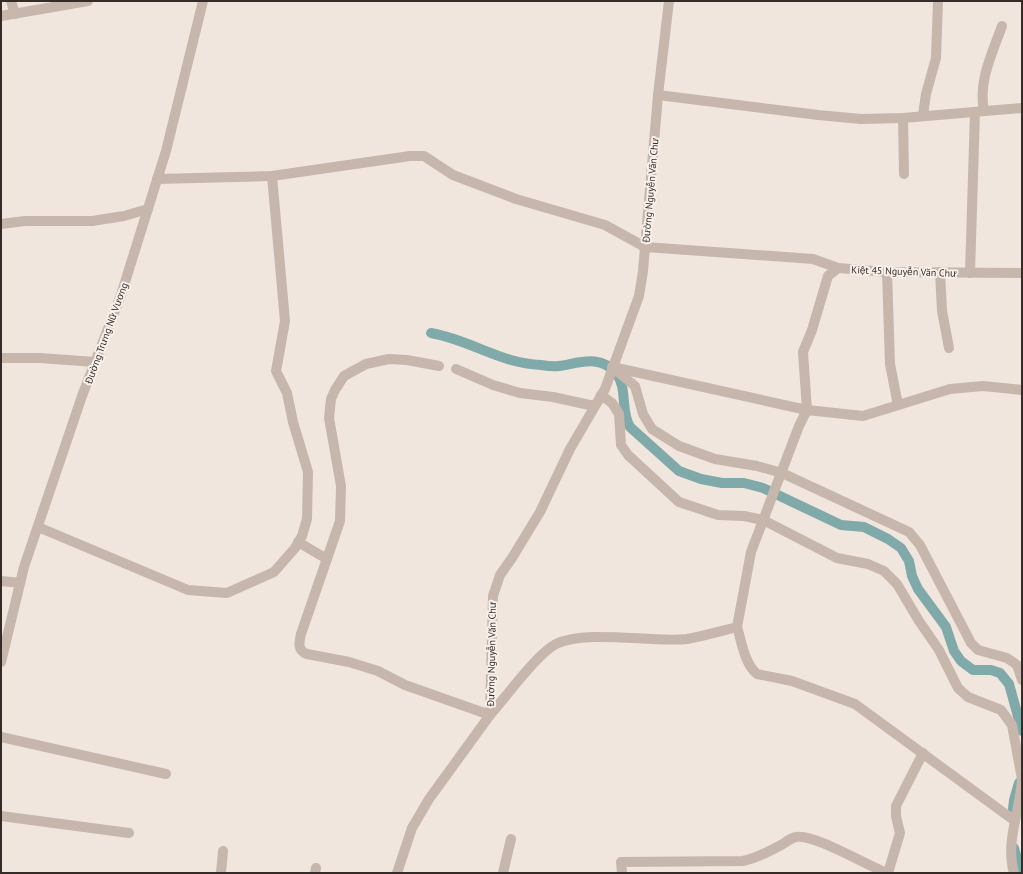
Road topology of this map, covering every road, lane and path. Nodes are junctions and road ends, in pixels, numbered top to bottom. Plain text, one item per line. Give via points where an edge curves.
1 (11, 1) edge
2 (88, 1) edge
3 (203, 1) edge
4 (670, 1) edge
5 (938, 1) edge
6 (15, 14) junction
7 (1, 16) edge
8 (1002, 26) dead end
9 (658, 94) junction
10 (1022, 108) edge
11 (980, 112) junction
12 (923, 115) junction
13 (903, 118) junction
14 (904, 174) dead end
15 (272, 176) junction
16 (158, 179) junction
17 (148, 209) junction
18 (1, 224) edge
19 (645, 247) junction
20 (838, 268) junction
21 (887, 272) junction
22 (940, 272) junction
23 (970, 273) junction
24 (1022, 273) edge
25 (949, 348) dead end
26 (1, 358) edge
27 (95, 362) junction
28 (439, 366) dead end
29 (456, 369) dead end
30 (611, 371) junction
31 (1022, 390) edge
32 (603, 392) junction
33 (898, 405) junction
34 (594, 406) junction
35 (807, 410) junction
36 (781, 474) junction
37 (763, 520) junction
38 (38, 527) junction
39 (301, 544) junction
40 (324, 557) junction
41 (1, 581) edge
42 (20, 583) junction
43 (738, 627) junction
44 (1, 662) edge
45 (1022, 680) edge
46 (490, 715) junction
47 (1, 737) edge
48 (923, 753) junction
49 (166, 774) dead end
50 (1022, 779) edge
51 (1, 816) edge
52 (1015, 821) junction
53 (129, 833) dead end
54 (511, 839) dead end
55 (223, 851) dead end
56 (221, 873) edge
57 (397, 873) edge
58 (503, 873) edge
59 (622, 873) edge
60 (887, 873) edge
61 (1014, 873) edge

1 - 6 street
2 - 6 street
3 - 16 street, Đường Trưng Nữ Vương
4 - 9 street, Đường Nguyễn Văn Chư
5 - 12 street via 936,58
6 - 7 street
8 - 11 street via 983,81
9 - 13 street via 837,117
9 - 19 street, Đường Nguyễn Văn Chư
10 - 11 street
11 - 12 street
11 - 23 street
12 - 13 street
13 - 14 street
15 - 16 street
15 - 19 street via 424,156 453,175 516,199 605,225
15 - 39 street via 285,321 276,371 287,393 308,472 308,512
16 - 17 street, Đường Trưng Nữ Vương
17 - 18 street via 92,222 25,221
17 - 27 street, Đường Trưng Nữ Vương via 121,295
19 - 20 street, Kiệt 45 Nguyễn Văn Chư via 813,259
19 - 30 street, Đường Nguyễn Văn Chư via 639,296
20 - 21 street, Kiệt 45 Nguyễn Văn Chư
20 - 35 street via 828,276 803,352
21 - 22 street, Kiệt 45 Nguyễn Văn Chư
21 - 33 street via 890,364
22 - 23 street, Kiệt 45 Nguyễn Văn Chư
22 - 25 street via 942,311
23 - 24 street, Kiệt 45 Nguyễn Văn Chư
26 - 27 street
27 - 38 street, Đường Trưng Nữ Vương
28 - 40 street via 389,359 366,364 344,376 338,383 331,398 329,418 341,486 340,521
29 - 34 street via 506,389
30 - 32 street, Đường Nguyễn Văn Chư
30 - 35 street
30 - 36 street via 635,386 643,414 652,429 679,446 715,459 757,466
31 - 33 street via 983,386 950,389
32 - 34 street, Đường Nguyễn Văn Chư
32 - 37 street via 619,414 620,438 624,450 633,462 673,497 687,506 712,514
33 - 35 street via 863,416
34 - 46 street, Đường Nguyễn Văn Chư via 540,512 500,575 493,596
35 - 36 street
36 - 37 street
36 - 45 street via 909,532 920,545 971,643 978,650 1007,658 1016,665
37 - 43 street via 751,552
37 - 50 street via 837,558 878,567 891,576 939,650 958,688 973,700 997,707 1008,718 1012,725
38 - 39 street via 188,590 227,593 274,572
38 - 42 street, Đường Trưng Nữ Vương
39 - 40 street
40 - 46 street via 301,634 302,652 378,671 405,685
41 - 42 street
42 - 44 street, Đường Trưng Nữ Vương
43 - 46 street via 686,639 593,637 564,641 542,655
43 - 48 street via 750,666 757,674 792,681 855,704
46 - 57 street, Đường Nguyễn Văn Chư via 429,799 412,828
47 - 49 street
48 - 52 street
48 - 60 street via 896,806 900,833
50 - 52 street
51 - 53 street
52 - 61 street via 1010,846
54 - 58 street
55 - 56 street
59 - 60 street via 621,862 743,861 800,836 814,839

